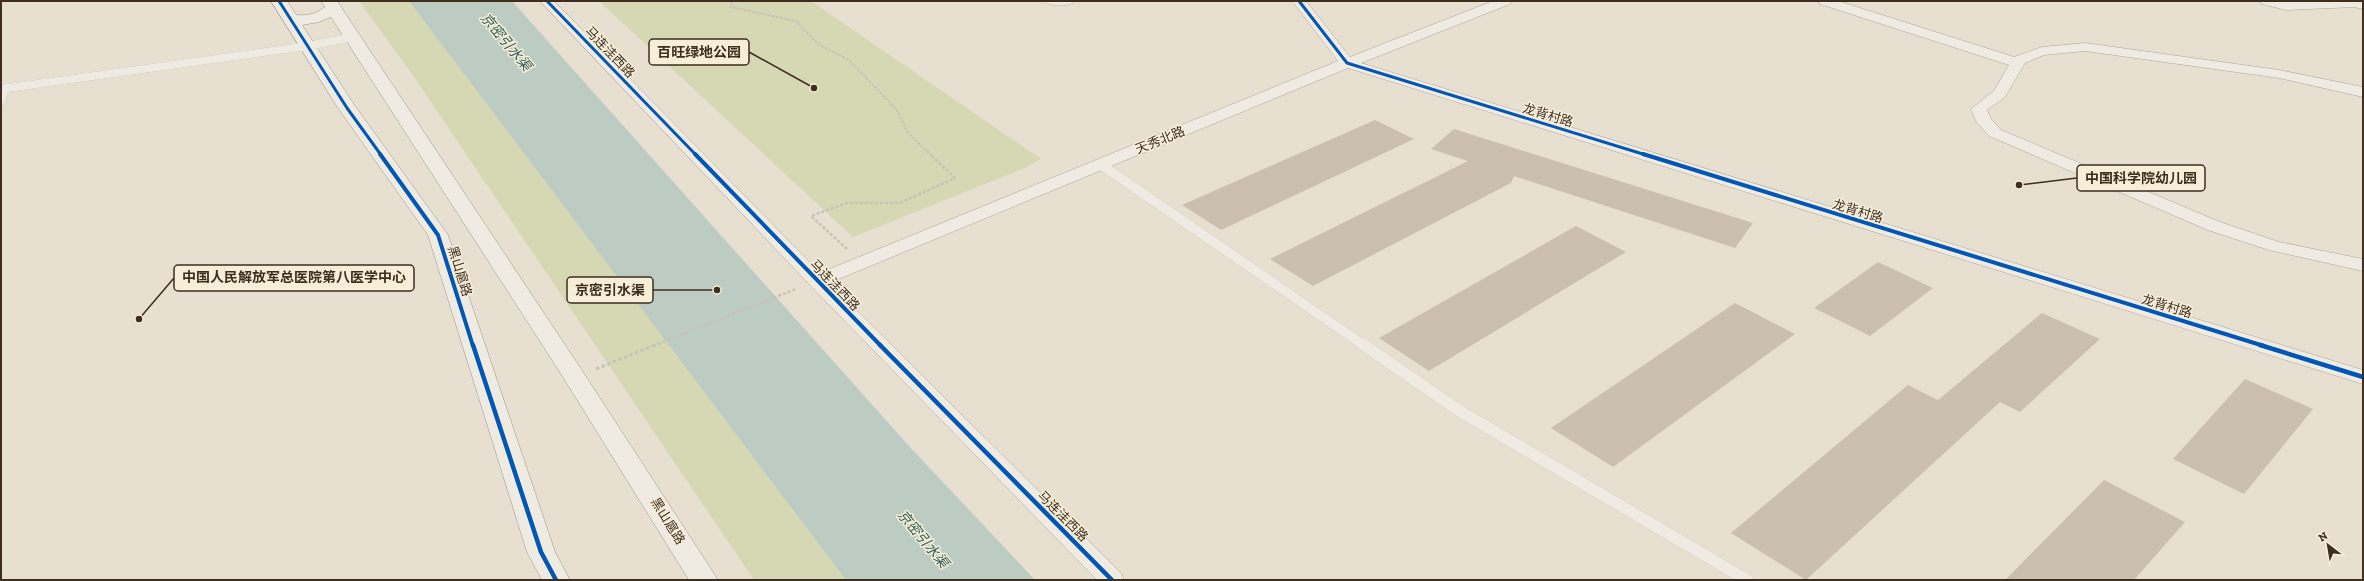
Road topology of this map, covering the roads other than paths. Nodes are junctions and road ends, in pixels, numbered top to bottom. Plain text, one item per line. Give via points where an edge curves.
1 (279, 1) edge
2 (547, 1) edge
3 (1052, 1) edge
4 (1068, 1) edge
5 (1299, 1) edge
6 (1505, 1) edge
7 (1825, 1) edge
8 (2267, 1) edge
9 (331, 5) edge
10 (2363, 5) edge
11 (290, 19) junction
12 (353, 37) junction
13 (308, 46) junction
14 (1347, 63) junction
15 (2018, 63) junction
16 (3, 89) edge
17 (2363, 92) edge
18 (1, 101) edge
19 (1100, 164) junction
20 (2363, 265) edge
21 (816, 281) junction
22 (2363, 377) edge
23 (556, 580) edge
24 (704, 580) edge
25 (1112, 580) edge
26 (1747, 580) edge

1 - 11 main road, 黑山扈路
2 - 21 street, 马连洼西路
3 - 4 street
5 - 14 street
6 - 14 street, 天秀北路
7 - 15 street
8 - 10 street via 2286,6 2354,3
9 - 11 main road via 324,16 302,21
9 - 12 main road, 黑山扈路
11 - 13 main road, 黑山扈路
12 - 13 lane
12 - 24 main road, 黑山扈路
13 - 16 lane
13 - 23 main road, 黑山扈路 via 347,108 438,235 524,503 541,552
14 - 19 street, 天秀北路
14 - 22 street, 龙背村路
15 - 17 street via 2019,60 2042,51 2085,47 2279,74
15 - 20 street via 2000,94 1979,109 1984,121 1995,132 2214,226 2275,246
16 - 18 lane
19 - 21 street, 天秀北路
19 - 26 lane via 1458,410
21 - 25 street, 马连洼西路

